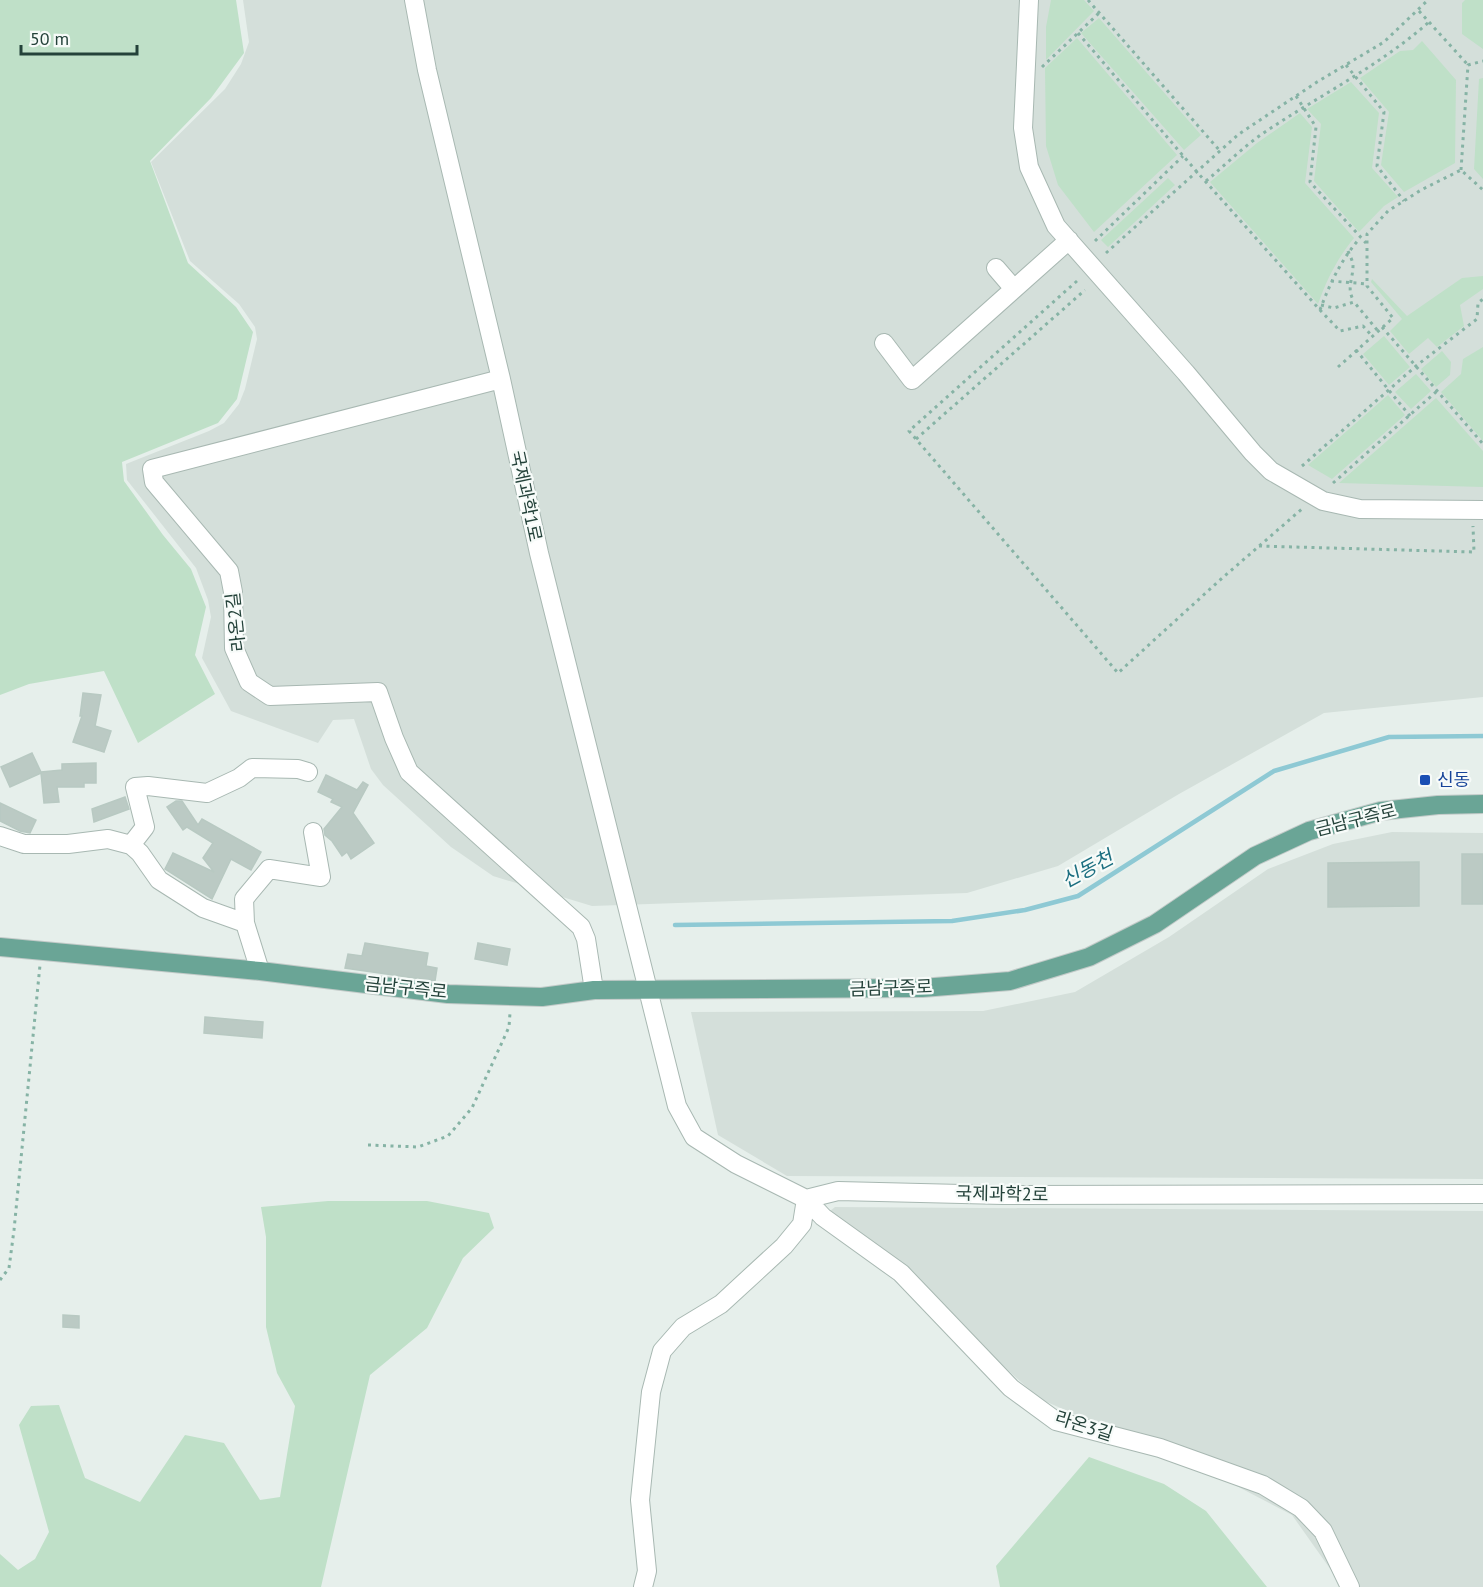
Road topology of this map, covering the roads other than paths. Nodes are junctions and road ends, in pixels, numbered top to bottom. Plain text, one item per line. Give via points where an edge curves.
1 (414, 0) edge
2 (1029, 0) edge
3 (1069, 240) junction
4 (996, 268) dead end
5 (1014, 290) junction
6 (884, 343) dead end
7 (501, 379) junction
8 (1483, 510) edge
9 (308, 772) dead end
10 (1483, 804) edge
11 (313, 832) dead end
12 (0, 836) edge
13 (131, 845) junction
14 (245, 923) junction
15 (0, 947) edge
16 (260, 971) junction
17 (649, 989) junction
18 (594, 990) junction
19 (1483, 1194) edge
20 (806, 1198) junction
21 (643, 1587) edge
22 (1350, 1587) edge

1 - 7 street, 국제과학1로
2 - 3 street via 1023,128 1029,167 1056,226
3 - 5 street
3 - 8 street via 1271,471 1323,501 1360,509
4 - 5 street
5 - 6 street via 912,380
7 - 17 street, 국제과학1로 via 539,553
7 - 18 street, 라온2길 via 152,469 154,482 230,571 234,648 249,682 270,696 378,692 409,771 581,927
9 - 13 street via 252,768 207,793 135,787 146,827
10 - 17 main road, 금남구즉로 via 1381,811 1309,831 1255,856 1155,924 1089,957 1010,981 922,988
11 - 14 street via 321,877 269,869 244,899
12 - 13 street via 24,844 108,839
13 - 14 street via 159,880 203,908
14 - 16 street
15 - 16 main road, 금남구즉로
16 - 18 main road, 금남구즉로 via 448,994 542,997
17 - 18 main road, 금남구즉로
17 - 20 street via 677,1106 694,1137 736,1164
19 - 20 street, 국제과학2로 via 1003,1195 838,1191
20 - 21 street via 802,1224 784,1246 721,1304 683,1327 662,1351 651,1392 640,1500 647,1571
20 - 22 street, 라온3길 via 823,1217 901,1273 1011,1388 1056,1421 1170,1451 1263,1485 1301,1508 1323,1531

